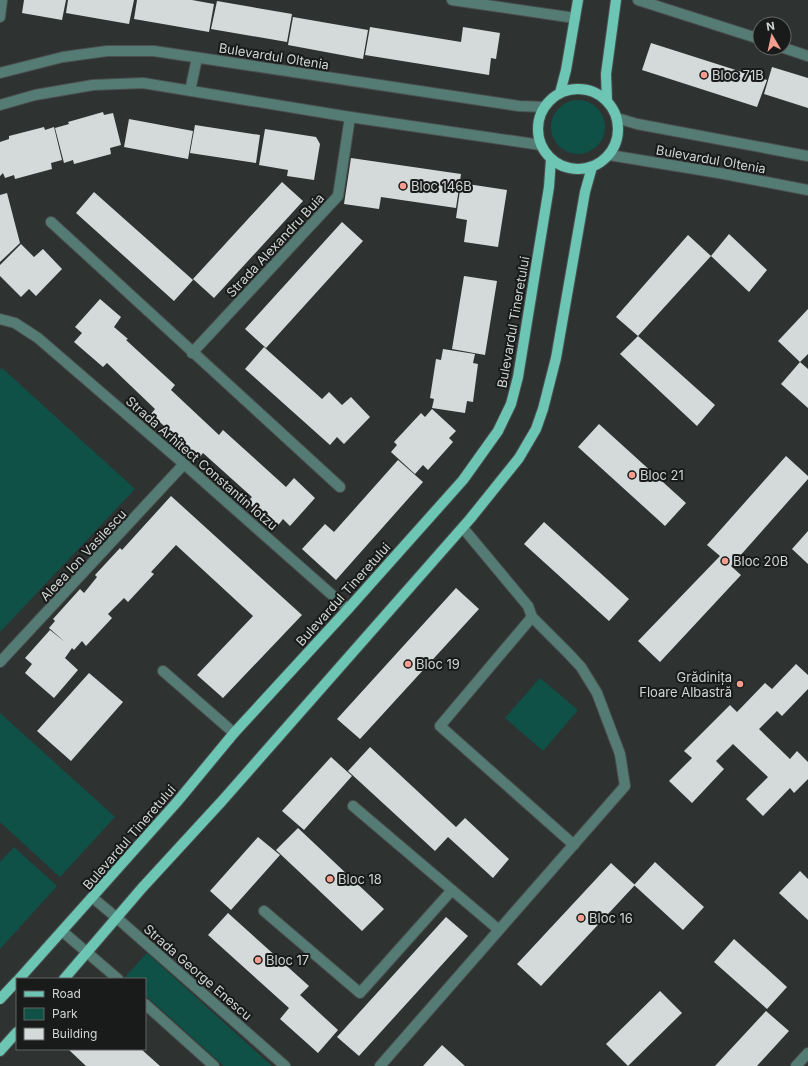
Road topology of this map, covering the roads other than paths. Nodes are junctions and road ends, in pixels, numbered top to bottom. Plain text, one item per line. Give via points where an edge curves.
1 (2, 0) edge
2 (452, 0) edge
3 (578, 0) edge
4 (616, 0) edge
5 (638, 0) edge
6 (0, 17) edge
7 (575, 18) junction
8 (752, 36) edge
9 (792, 51) edge
10 (808, 56) edge
11 (196, 58) junction
12 (0, 72) edge
13 (190, 91) junction
14 (560, 92) junction
15 (607, 101) junction
16 (0, 105) edge
17 (544, 107) junction
18 (350, 117) junction
19 (617, 118) junction
20 (541, 145) junction
21 (609, 155) junction
22 (808, 156) edge
23 (551, 159) junction
24 (592, 167) junction
25 (808, 190) edge
26 (51, 222) dead end
27 (0, 319) edge
28 (192, 353) junction
29 (184, 464) junction
30 (340, 487) dead end
31 (463, 528) junction
32 (348, 609) junction
33 (532, 617) junction
34 (0, 662) edge
35 (163, 671) dead end
36 (234, 733) junction
37 (353, 806) dead end
38 (574, 844) junction
39 (452, 890) junction
40 (93, 898) junction
41 (264, 911) dead end
42 (117, 918) junction
43 (499, 930) junction
44 (62, 931) junction
45 (87, 952) junction
46 (20, 978) edge
47 (65, 978) edge
48 (117, 978) edge
49 (16, 982) edge
50 (0, 1000) edge
51 (146, 1005) edge
52 (13, 1040) edge
53 (0, 1051) edge
54 (808, 1053) edge
55 (214, 1066) edge
56 (285, 1066) edge
57 (380, 1066) edge
58 (796, 1066) edge

1 - 6 street
2 - 7 street
3 - 7 main road
4 - 15 main road via 606,74
5 - 8 street
7 - 14 main road
9 - 10 street
11 - 12 street, Bulevardul Oltenia via 154,51 107,51 63,57
11 - 13 street
11 - 17 street, Bulevardul Oltenia via 519,106
13 - 16 street via 143,83 93,85 35,95
13 - 18 street
14 - 15 main road via 585,89 597,93
14 - 17 main road
15 - 19 main road
17 - 20 main road via 539,119
18 - 20 street
18 - 28 street, Strada Alexandru Buia via 338,196
19 - 21 main road via 619,131 616,144
19 - 22 street, Bulevardul Oltenia
20 - 23 main road
21 - 24 main road
21 - 25 street, Bulevardul Oltenia
23 - 24 main road via 570,169
23 - 32 main road, Bulevardul Tineretului via 549,187 518,378 511,404 498,431 463,480
24 - 31 main road via 584,192 556,358 536,429 519,458
26 - 28 street
27 - 29 street, Strada Arhitect Constantin Iotzu via 15,323 38,338
28 - 30 street
29 - 32 street, Strada Arhitect Constantin Iotzu
29 - 34 street, Aleea Ion Vasilescu
31 - 33 street via 528,606
31 - 42 main road
32 - 36 main road, Bulevardul Tineretului
33 - 38 street via 584,672 597,693 620,754 625,786
33 - 38 street via 440,726
35 - 36 street
36 - 40 main road, Bulevardul Tineretului
37 - 39 street
38 - 43 street
39 - 41 street via 360,993
39 - 43 street
40 - 42 street, Strada George Enescu
40 - 44 main road, Bulevardul Tineretului
42 - 45 main road
42 - 56 street, Strada George Enescu
43 - 57 street
44 - 45 street
44 - 46 main road, Bulevardul Tineretului
45 - 47 main road
45 - 48 street
49 - 50 main road, Bulevardul Tineretului
51 - 55 street
52 - 53 main road
54 - 58 street

